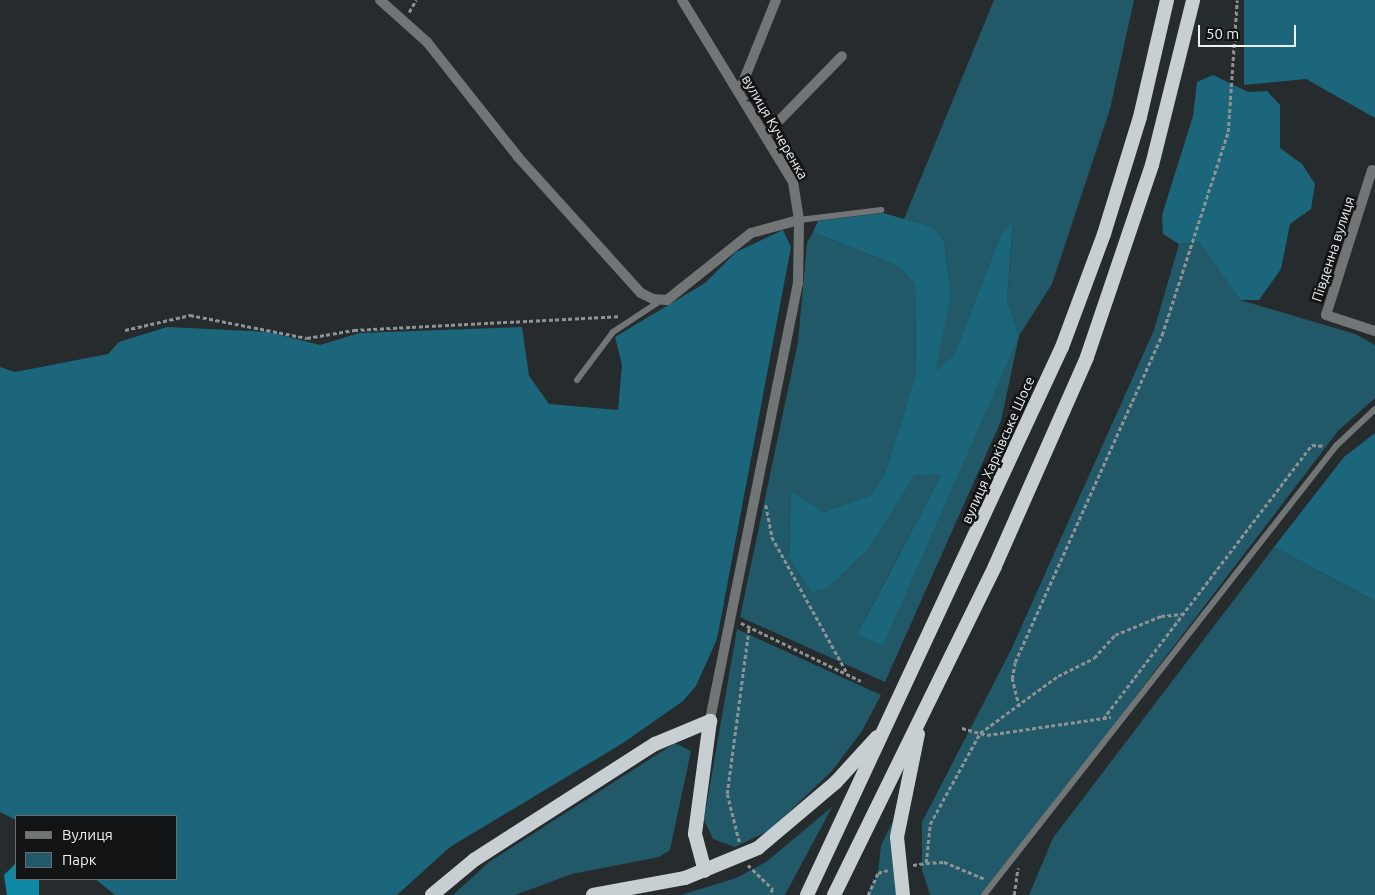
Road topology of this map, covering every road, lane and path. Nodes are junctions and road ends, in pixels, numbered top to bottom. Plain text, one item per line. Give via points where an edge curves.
1 (380, 0) edge
2 (682, 0) edge
3 (776, 0) edge
4 (1167, 0) edge
5 (1193, 0) edge
6 (1237, 0) edge
7 (842, 56) dead end
8 (739, 92) junction
9 (765, 135) junction
10 (1372, 170) dead end
11 (881, 210) dead end
12 (799, 220) junction
13 (661, 300) junction
14 (627, 320) junction
15 (125, 330) dead end
16 (1375, 331) edge
17 (577, 380) dead end
18 (1375, 409) edge
19 (1336, 446) junction
20 (765, 502) dead end
21 (1183, 614) junction
22 (731, 618) junction
23 (749, 627) junction
24 (955, 647) junction
25 (847, 674) junction
26 (861, 681) dead end
27 (1019, 707) junction
28 (1125, 715) junction
29 (1103, 718) junction
30 (710, 721) junction
31 (888, 725) junction
32 (962, 728) dead end
33 (980, 733) junction
34 (740, 846) dead end
35 (1020, 849) junction
36 (926, 863) junction
37 (748, 865) dead end
38 (909, 866) dead end
39 (892, 868) dead end
40 (705, 871) junction
41 (999, 876) junction
42 (432, 895) edge
43 (593, 895) edge
44 (770, 895) edge
45 (807, 895) edge
46 (834, 895) edge
47 (868, 895) edge
48 (903, 895) edge
49 (984, 895) edge
50 (1014, 895) edge

1 - 13 street via 427,42 518,157 642,293
2 - 8 street, вулиця Кучеренка
3 - 8 street
4 - 31 highway, вулиця Харківське Шосе via 1137,126 1104,234 1062,347
5 - 24 highway via 1152,165 1087,357
6 - 27 path via 1228,132 1162,335 1015,662 1012,679
7 - 9 street
8 - 9 street, вулиця Кучеренка
9 - 12 street, вулиця Кучеренка via 793,182
10 - 16 street, Південна вулиця via 1326,315
11 - 12 lane
12 - 13 street via 751,233 672,297
12 - 22 street, вулиця Кучеренка via 798,283
13 - 14 lane
14 - 15 path via 606,314 489,325 354,330 307,338 190,315
14 - 17 lane via 603,342
18 - 19 lane
19 - 21 path via 1312,445
19 - 28 lane
20 - 25 path via 772,537
21 - 27 path via 1161,616 1116,635 1094,658 1058,676
21 - 29 path
22 - 23 path
22 - 30 street, вулиця Кучеренка
23 - 25 path
23 - 34 path via 727,794
24 - 46 highway
24 - 48 highway via 922,722 908,770 897,848
25 - 26 path
27 - 33 path
28 - 29 path
28 - 35 lane
29 - 33 path via 986,736
30 - 40 highway via 695,834
30 - 42 highway via 655,744 474,860
31 - 40 highway via 836,782 776,837
31 - 45 highway, вулиця Харківське Шосе
32 - 33 path
33 - 36 path via 930,824
35 - 41 lane
35 - 50 path
36 - 38 path
36 - 41 path via 944,862 981,880
37 - 44 path via 773,889
39 - 47 path via 878,873
40 - 43 highway via 667,883
41 - 49 lane

